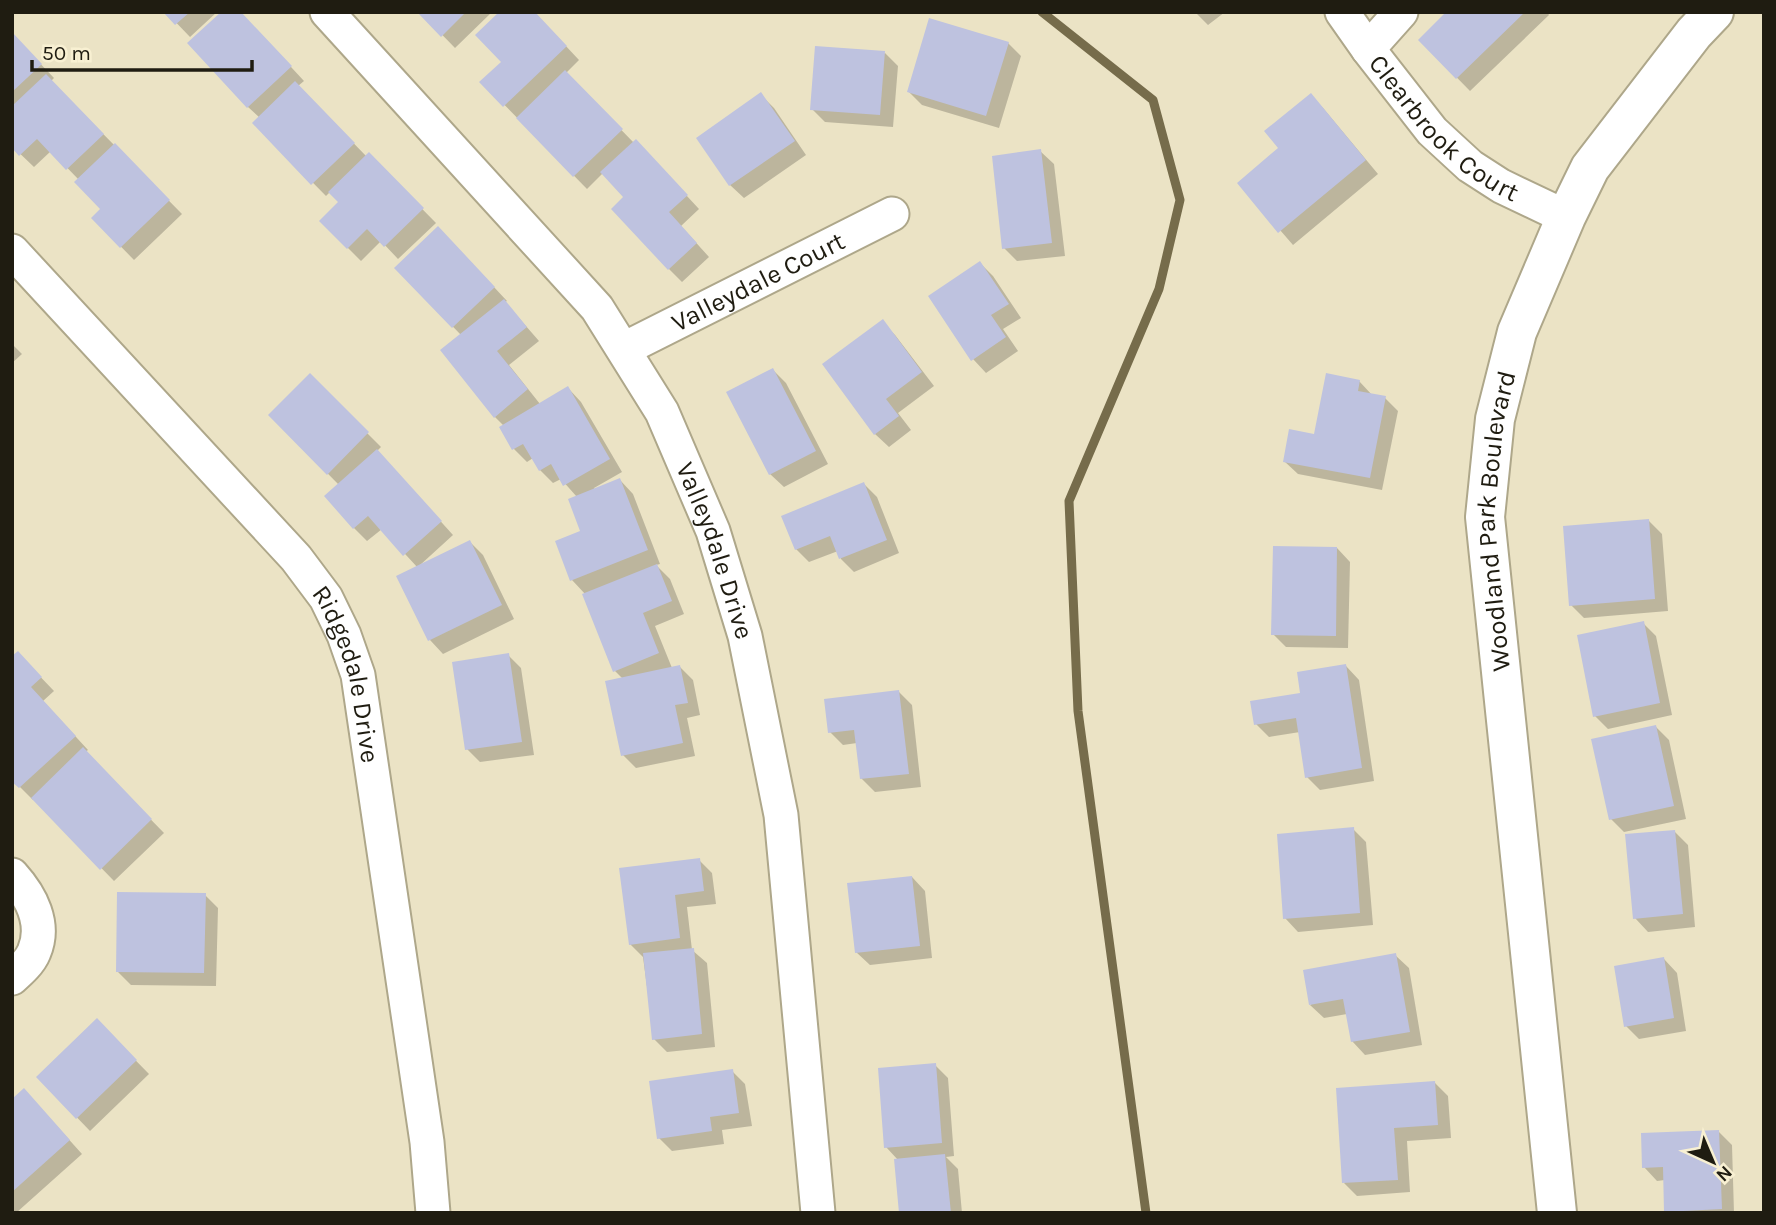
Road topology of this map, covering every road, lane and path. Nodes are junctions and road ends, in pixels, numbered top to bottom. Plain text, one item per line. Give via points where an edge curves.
1 (327, 12) edge
2 (1342, 12) edge
3 (1401, 12) edge
4 (1714, 12) edge
5 (1368, 49) junction
6 (892, 214) dead end
7 (1566, 217) junction
8 (12, 251) edge
9 (624, 349) junction
10 (12, 875) edge
11 (12, 978) edge
12 (433, 1213) edge
13 (818, 1213) edge
14 (1557, 1213) edge

1 - 9 street, Valleydale Drive via 597,308
2 - 5 street, Clearbrook Court
3 - 5 street
4 - 7 street, Woodland Park Boulevard via 1590,168
5 - 7 street, Clearbrook Court via 1432,131 1470,166
6 - 9 street, Valleydale Court
7 - 14 street, Woodland Park Boulevard via 1517,332 1495,419 1485,517
8 - 12 street, Ridgedale Drive via 296,558 326,598 344,635 358,675 427,1142
9 - 13 street, Valleydale Drive via 663,412 713,531 745,636 781,815
10 - 11 street via 35,909 39,931 34,953

